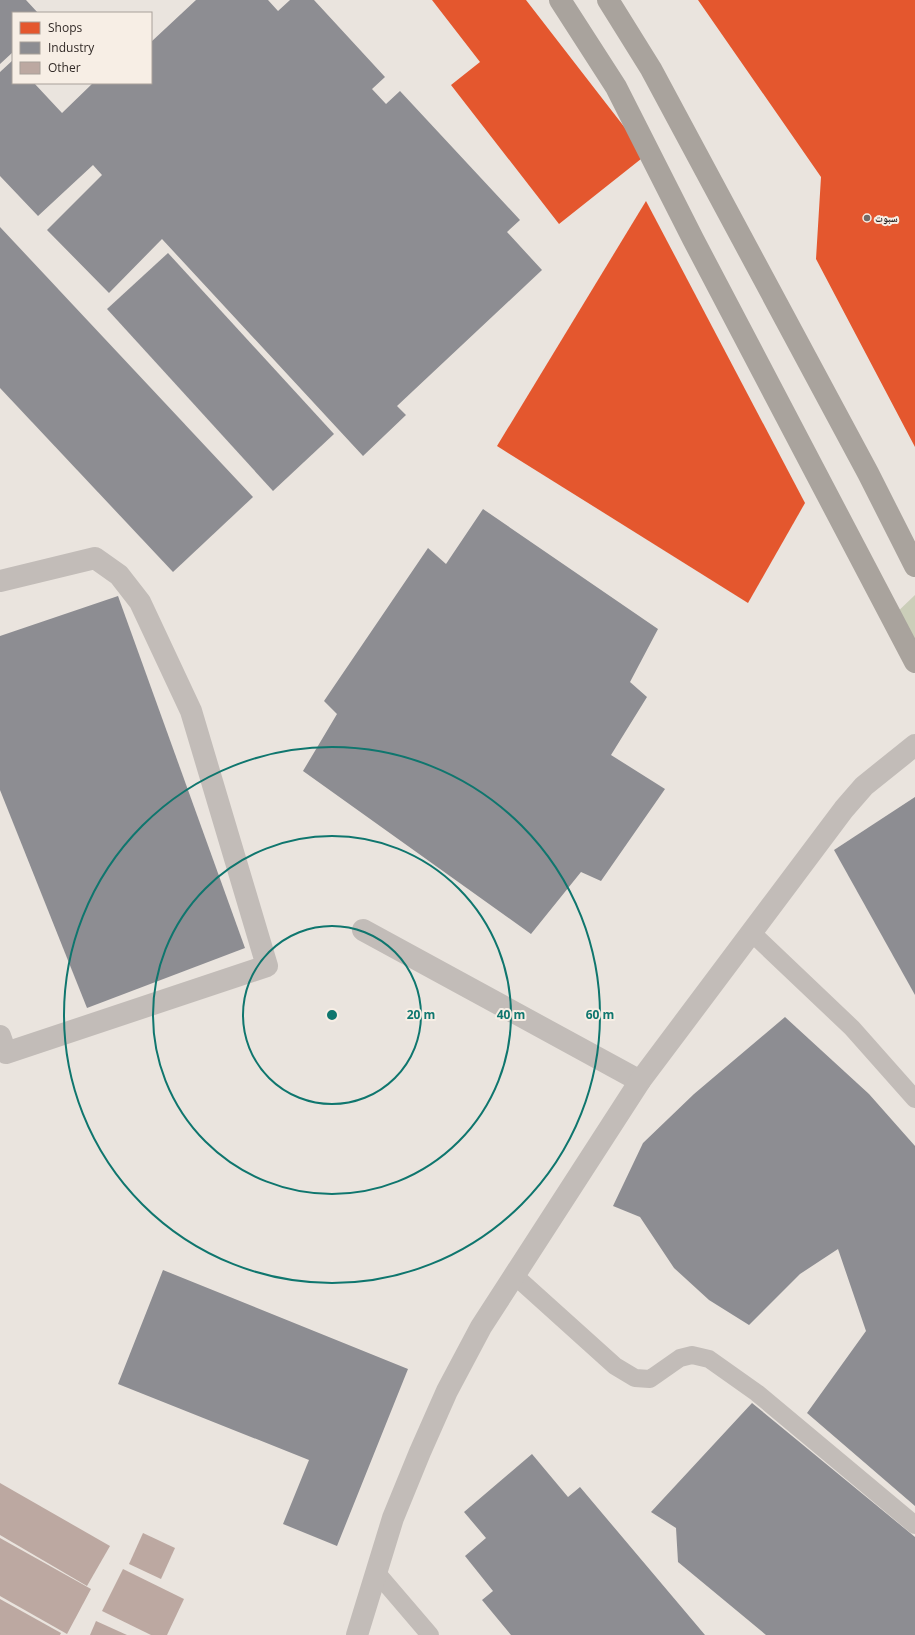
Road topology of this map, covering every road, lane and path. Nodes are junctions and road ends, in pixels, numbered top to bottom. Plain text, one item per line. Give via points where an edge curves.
1 (560, 0) edge
2 (608, 0) edge
3 (915, 566) edge
4 (0, 580) edge
5 (915, 662) edge
6 (915, 745) edge
7 (363, 930) dead end
8 (752, 933) junction
9 (0, 1036) edge
10 (640, 1081) junction
11 (915, 1099) edge
12 (514, 1275) junction
13 (915, 1525) edge
14 (376, 1572) junction
15 (357, 1635) edge
16 (430, 1635) edge

1 - 5 highway via 616,87
2 - 3 highway via 651,69 868,473
4 - 9 street via 95,558 119,575 140,602 191,711 267,966 6,1053
6 - 8 street via 864,786 844,809
7 - 10 street
8 - 10 street
8 - 11 lane via 852,1028
10 - 12 street
12 - 13 lane via 615,1366 635,1378 650,1379 680,1358 692,1355 709,1359 756,1393
12 - 14 street via 481,1327 447,1391 393,1518
14 - 15 street
14 - 16 lane

